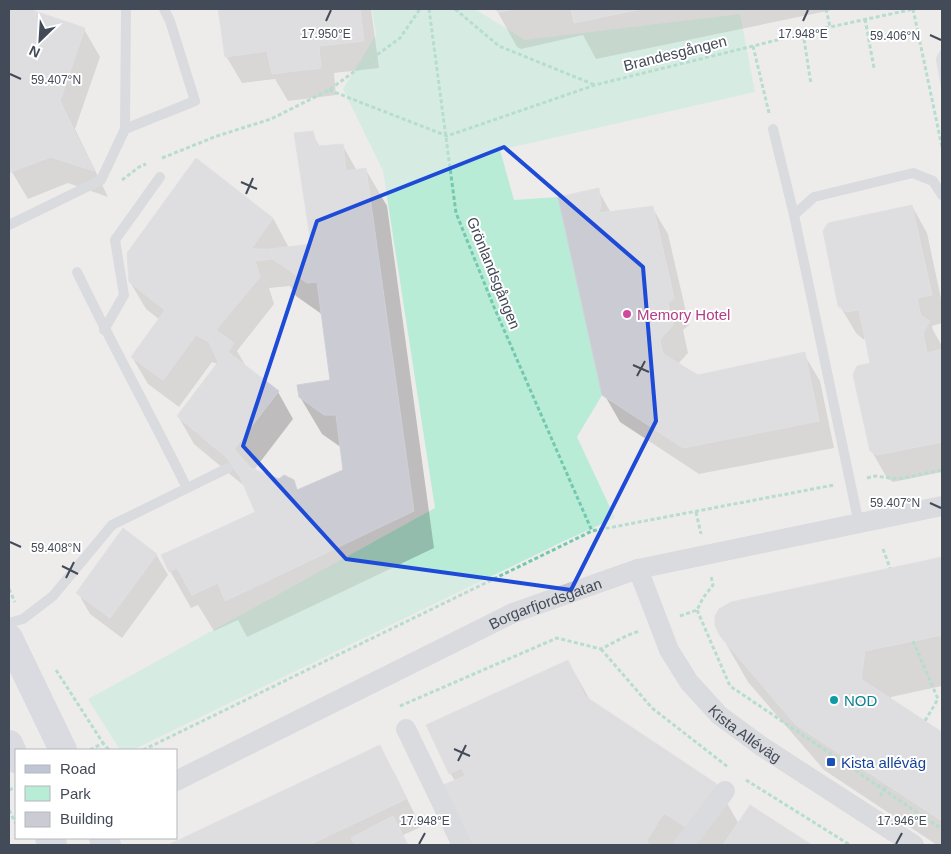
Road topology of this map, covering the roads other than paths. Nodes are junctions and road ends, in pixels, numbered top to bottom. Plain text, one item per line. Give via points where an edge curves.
1 (126, 9) edge
2 (164, 9) edge
3 (126, 129) junction
4 (773, 129) road end
5 (160, 177) dead end
6 (938, 180) edge
7 (942, 195) edge
8 (794, 215) junction
9 (9, 225) edge
10 (77, 272) dead end
11 (104, 330) junction
12 (228, 468) dead end
13 (187, 488) junction
14 (942, 506) edge
15 (859, 524) junction
16 (638, 569) junction
17 (9, 623) edge
18 (9, 638) edge
19 (406, 729) road end
20 (9, 744) edge
21 (63, 749) edge
22 (15, 757) edge
23 (178, 780) edge
24 (731, 783) road end
25 (462, 845) edge
26 (684, 845) edge
27 (914, 845) edge

1 - 3 lane
2 - 3 lane via 195,101
3 - 9 lane via 101,180
4 - 8 lane
5 - 11 lane via 115,240 124,295
6 - 7 lane
6 - 8 lane via 913,173 814,196
8 - 15 lane
10 - 11 lane
11 - 13 lane
12 - 13 lane
13 - 17 lane via 112,525 53,596 23,619
14 - 15 street, Borgarfjordsgatan
15 - 16 street, Borgarfjordsgatan
16 - 23 street, Borgarfjordsgatan via 513,613
16 - 27 street, Kista Alléväg via 669,650 689,682 719,714 761,746
18 - 21 street
19 - 25 street
20 - 22 street
24 - 26 street

